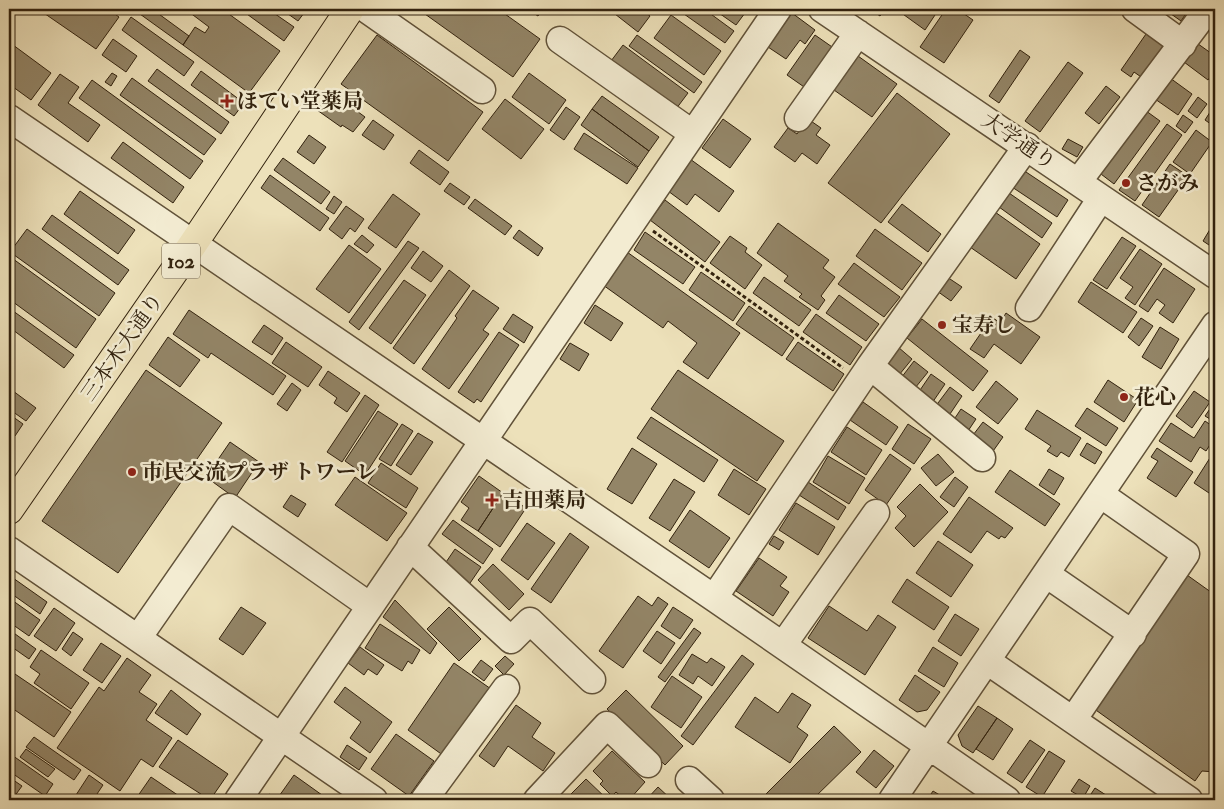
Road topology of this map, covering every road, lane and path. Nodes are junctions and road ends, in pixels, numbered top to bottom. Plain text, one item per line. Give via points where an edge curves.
1 (350, 9) edge
2 (366, 9) edge
3 (778, 9) edge
4 (822, 9) edge
5 (1136, 9) edge
6 (1208, 9) edge
7 (858, 33) junction
8 (560, 40) dead end
9 (1183, 44) junction
10 (482, 90) dead end
11 (9, 118) edge
12 (798, 118) dead end
13 (692, 133) junction
14 (1027, 146) junction
15 (1078, 182) junction
16 (1101, 198) junction
17 (635, 217) junction
18 (193, 244) junction
19 (1215, 275) edge
20 (1029, 308) dead end
21 (1215, 325) edge
22 (865, 374) junction
23 (482, 441) junction
24 (982, 458) dead end
25 (1100, 494) junction
26 (9, 510) edge
27 (876, 513) dead end
28 (410, 547) junction
29 (9, 550) edge
30 (1046, 574) junction
31 (714, 598) junction
32 (370, 606) junction
33 (1133, 634) junction
34 (138, 638) junction
35 (783, 645) junction
36 (987, 661) junction
37 (592, 680) dead end
38 (506, 688) dead end
39 (1073, 720) junction
40 (282, 736) junction
41 (929, 746) junction
42 (648, 764) dead end
43 (689, 780) dead end
44 (238, 800) edge
45 (374, 800) edge
46 (424, 800) edge
47 (537, 800) edge
48 (711, 800) edge
49 (892, 800) edge
50 (1007, 800) edge
51 (1189, 800) edge

1 - 18 highway, 三本木大通り / 102
2 - 10 street
3 - 13 street
4 - 7 street, 大学通り
5 - 9 street
6 - 9 street
7 - 12 street
7 - 14 street, 大学通り
8 - 13 street
9 - 15 street
11 - 18 street
13 - 17 street
14 - 15 street, 大学通り
14 - 22 street
15 - 16 street, 大学通り
16 - 19 street, 大学通り
16 - 20 street
17 - 22 path
17 - 23 street
18 - 23 street
18 - 26 highway, 三本木大通り / 102
21 - 25 street
22 - 24 street
22 - 31 street
23 - 28 street
23 - 31 street
25 - 30 street
25 - 33 street via 1186,554
27 - 35 street
28 - 32 street
28 - 37 street via 510,640 530,621
29 - 34 street
30 - 33 street
30 - 36 street
31 - 35 street
32 - 34 street via 229,507
32 - 40 street
33 - 39 street
34 - 40 street
35 - 41 street
36 - 39 street
36 - 41 street
38 - 46 street
39 - 51 street
40 - 44 street
40 - 45 street
41 - 49 street
41 - 50 street
42 - 47 street via 607,726
43 - 48 street

